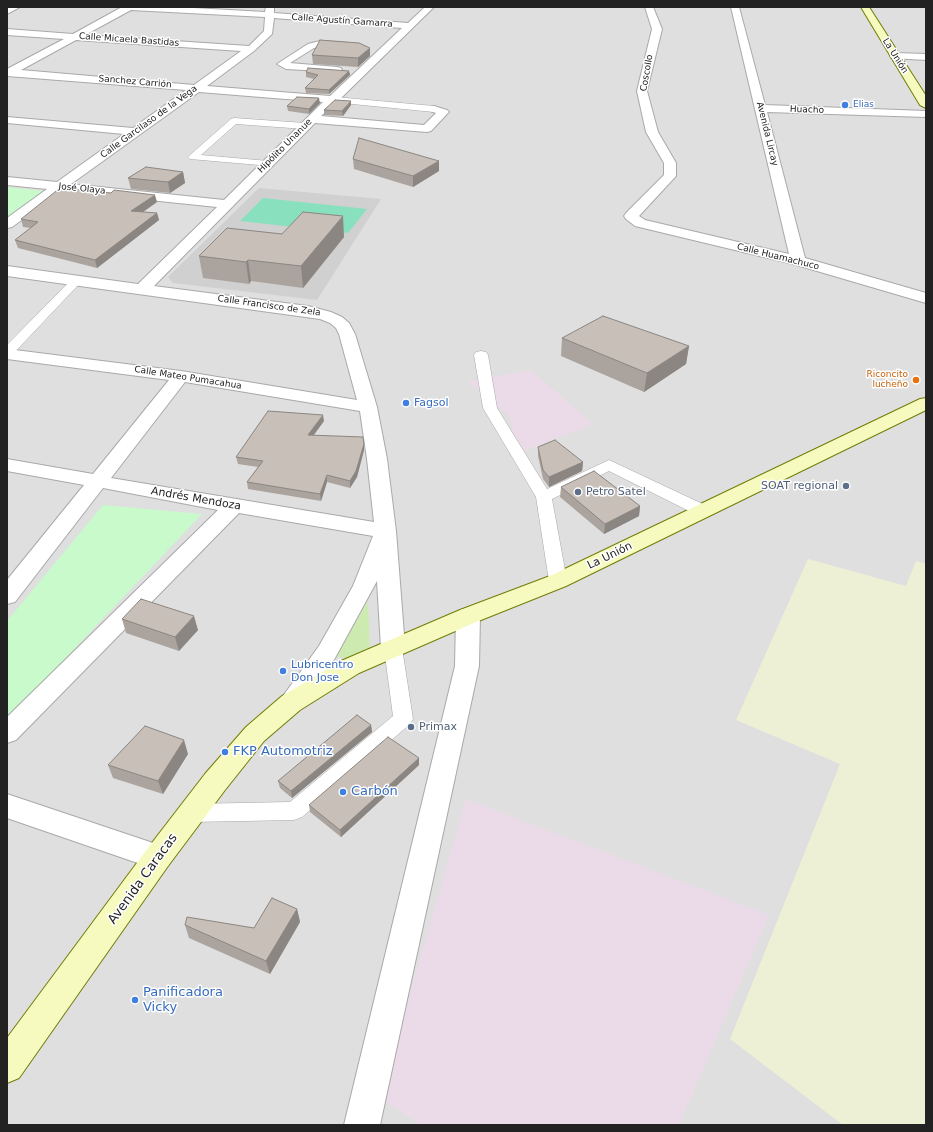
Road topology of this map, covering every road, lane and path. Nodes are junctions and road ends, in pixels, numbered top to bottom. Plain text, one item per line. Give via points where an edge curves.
1 (16, 7) edge
2 (130, 7) edge
3 (430, 7) edge
4 (649, 7) edge
5 (735, 7) edge
6 (865, 7) edge
7 (7, 11) edge
8 (270, 11) edge
9 (410, 26) junction
10 (7, 32) edge
11 (75, 36) junction
12 (357, 47) edge
13 (371, 48) edge
14 (251, 49) junction
15 (386, 49) junction
16 (895, 56) junction
17 (926, 58) edge
18 (8, 72) edge
19 (362, 72) junction
20 (197, 88) junction
21 (334, 100) junction
22 (926, 105) edge
23 (761, 108) junction
24 (434, 110) joint
25 (926, 114) edge
26 (7, 120) edge
27 (309, 123) junction
28 (136, 132) junction
29 (268, 164) junction
30 (7, 181) edge
31 (61, 187) junction
32 (228, 204) junction
33 (631, 216) joint
34 (7, 224) edge
35 (798, 261) junction
36 (7, 271) edge
37 (78, 280) junction
38 (143, 288) junction
39 (926, 298) edge
40 (7, 353) edge
41 (481, 355) dead end
42 (182, 376) junction
43 (926, 403) edge
44 (368, 407) junction
45 (7, 465) edge
46 (98, 481) junction
47 (544, 497) junction
48 (234, 506) junction
49 (703, 511) junction
50 (386, 531) junction
51 (558, 581) junction
52 (7, 596) edge
53 (468, 616) junction
54 (393, 648) junction
55 (292, 703) junction
56 (7, 733) edge
57 (7, 806) edge
58 (191, 813) junction
59 (158, 857) junction
60 (7, 1066) edge
61 (362, 1125) edge

1 - 7 street
2 - 8 street, Calle Agustín Gamarra
2 - 11 street
3 - 9 street, Hipólito Unanue
4 - 33 street, Coscollo via 657,29 642,91 652,132 670,163 670,176
5 - 23 street, Avenida Lircay
6 - 16 main road, La Unión
8 - 9 street, Calle Agustín Gamarra
8 - 14 street, Calle Garcilaso de la Vega via 269,32
9 - 15 street, Hipólito Unanue
10 - 11 street, Calle Micaela Bastidas
11 - 14 street, Calle Micaela Bastidas
11 - 18 street
12 - 19 street via 320,44 311,46 282,64
13 - 15 street
14 - 20 street, Calle Garcilaso de la Vega
15 - 19 street, Hipólito Unanue
16 - 17 street
16 - 22 main road, La Unión
18 - 20 street, Sanchez Carrión
19 - 21 street, Hipólito Unanue
20 - 21 street, Sanchez Carrión
20 - 28 street, Calle Garcilaso de la Vega
21 - 24 lane
21 - 27 street, Hipólito Unanue
23 - 25 street, Huacho
23 - 35 street, Avenida Lircay
24 - 27 street via 443,112 427,129
26 - 28 street
27 - 29 street, Hipólito Unanue
27 - 29 lane via 234,120 193,157
28 - 31 street, Calle Garcilaso de la Vega
29 - 32 street, Hipólito Unanue
30 - 31 street, José Olaya
31 - 32 street, José Olaya
31 - 34 street, Calle Garcilaso de la Vega
32 - 38 street, Hipólito Unanue
33 - 35 street, Calle Huamachuco via 640,224
35 - 39 street, Calle Huamachuco
36 - 37 street, Calle Francisco de Zela
37 - 38 street, Calle Francisco de Zela
37 - 40 lane
38 - 44 street, Calle Francisco de Zela via 308,312 336,320 347,334
40 - 42 street, Calle Mateo Pumacahua
41 - 47 lane via 490,408
42 - 44 street, Calle Mateo Pumacahua
42 - 46 street
43 - 49 main road, La Unión
44 - 50 street, Calle Francisco de Zela
45 - 46 street, Andrés Mendoza
46 - 48 street, Andrés Mendoza
46 - 52 street
47 - 49 lane via 609,465
47 - 51 lane
48 - 50 street, Andrés Mendoza
48 - 56 street
49 - 51 main road, La Unión
50 - 54 street, Calle Francisco de Zela
50 - 55 street, Calle Francisco de Zela via 364,586 327,652
51 - 53 main road, La Unión
53 - 54 main road, La Unión
53 - 61 street via 467,666
54 - 55 main road, La Unión via 350,667
54 - 58 lane via 403,719 294,811
55 - 58 main road, Avenida Caracas via 255,734
57 - 59 street
58 - 59 main road, Avenida Caracas
59 - 60 main road, Avenida Caracas

